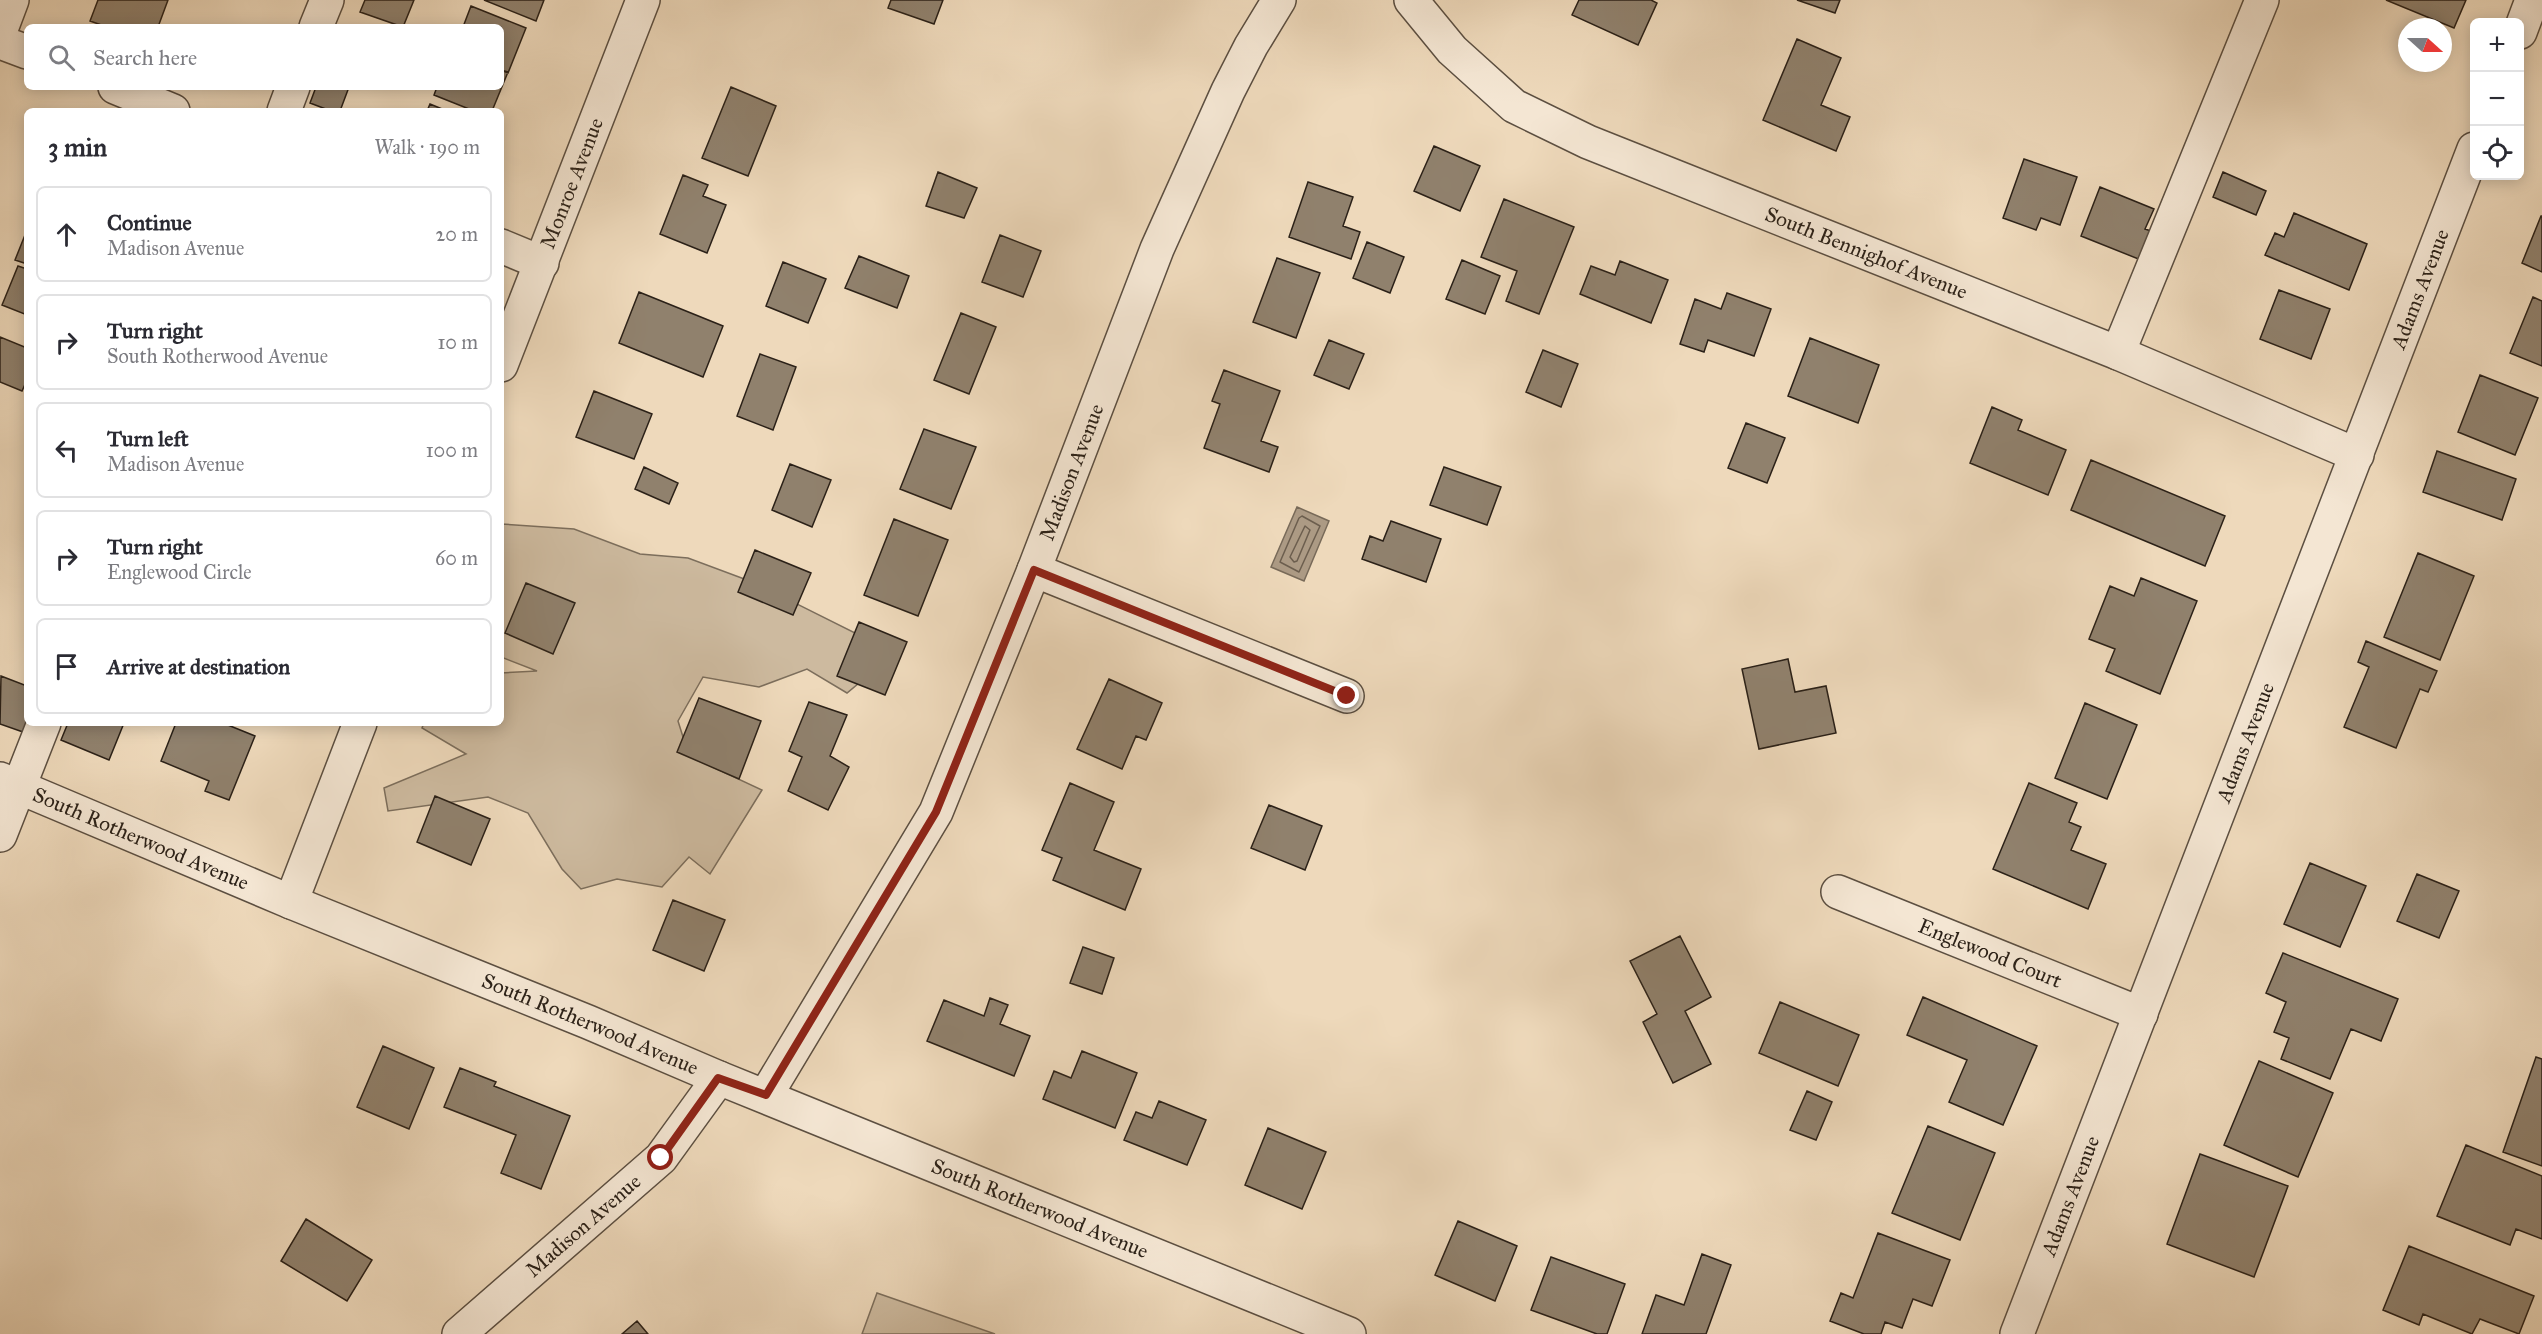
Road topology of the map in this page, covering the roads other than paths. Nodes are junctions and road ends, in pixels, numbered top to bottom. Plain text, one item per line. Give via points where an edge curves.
1 (12, 0) edge
2 (327, 0) edge
3 (643, 0) edge
4 (1279, 0) edge
5 (1411, 0) edge
6 (2262, 0) edge
7 (2532, 0) edge
8 (2524, 21) edge
9 (317, 24) edge
10 (0, 32) edge
11 (0, 42) edge
12 (24, 51) edge
13 (122, 90) edge
14 (292, 90) edge
15 (166, 108) edge
16 (285, 108) edge
17 (2470, 162) edge
18 (504, 247) edge
19 (542, 263) junction
20 (2118, 353) junction
21 (504, 358) edge
22 (2357, 455) junction
23 (1034, 570) junction
24 (1347, 696) dead end
25 (42, 726) edge
26 (359, 726) edge
27 (10, 783) edge
28 (0, 835) edge
29 (1838, 892) dead end
30 (291, 902) junction
31 (2141, 1014) junction
32 (718, 1078) junction
33 (766, 1095) junction
34 (459, 1334) edge
35 (1349, 1334) edge
36 (2017, 1334) edge

1 - 10 street
2 - 9 street
3 - 19 street, Monroe Avenue
4 - 23 street, Madison Avenue via 1228,91 1157,249
5 - 20 street, South Bennighof Avenue via 1452,50 1514,106 1599,147
6 - 20 street
7 - 8 street
11 - 12 street
13 - 15 street
14 - 16 street
17 - 22 street, Adams Avenue
18 - 19 street
19 - 21 street, Monroe Avenue
20 - 22 street, South Bennighof Avenue
22 - 31 street, Adams Avenue
23 - 24 street
23 - 33 street, Madison Avenue via 936,812
25 - 27 street
26 - 30 street
27 - 28 street
27 - 30 street, South Rotherwood Avenue
29 - 31 street, Englewood Court
30 - 32 street, South Rotherwood Avenue
31 - 36 street, Adams Avenue
32 - 33 street, South Rotherwood Avenue
32 - 34 street, Madison Avenue via 661,1158
33 - 35 street, South Rotherwood Avenue

